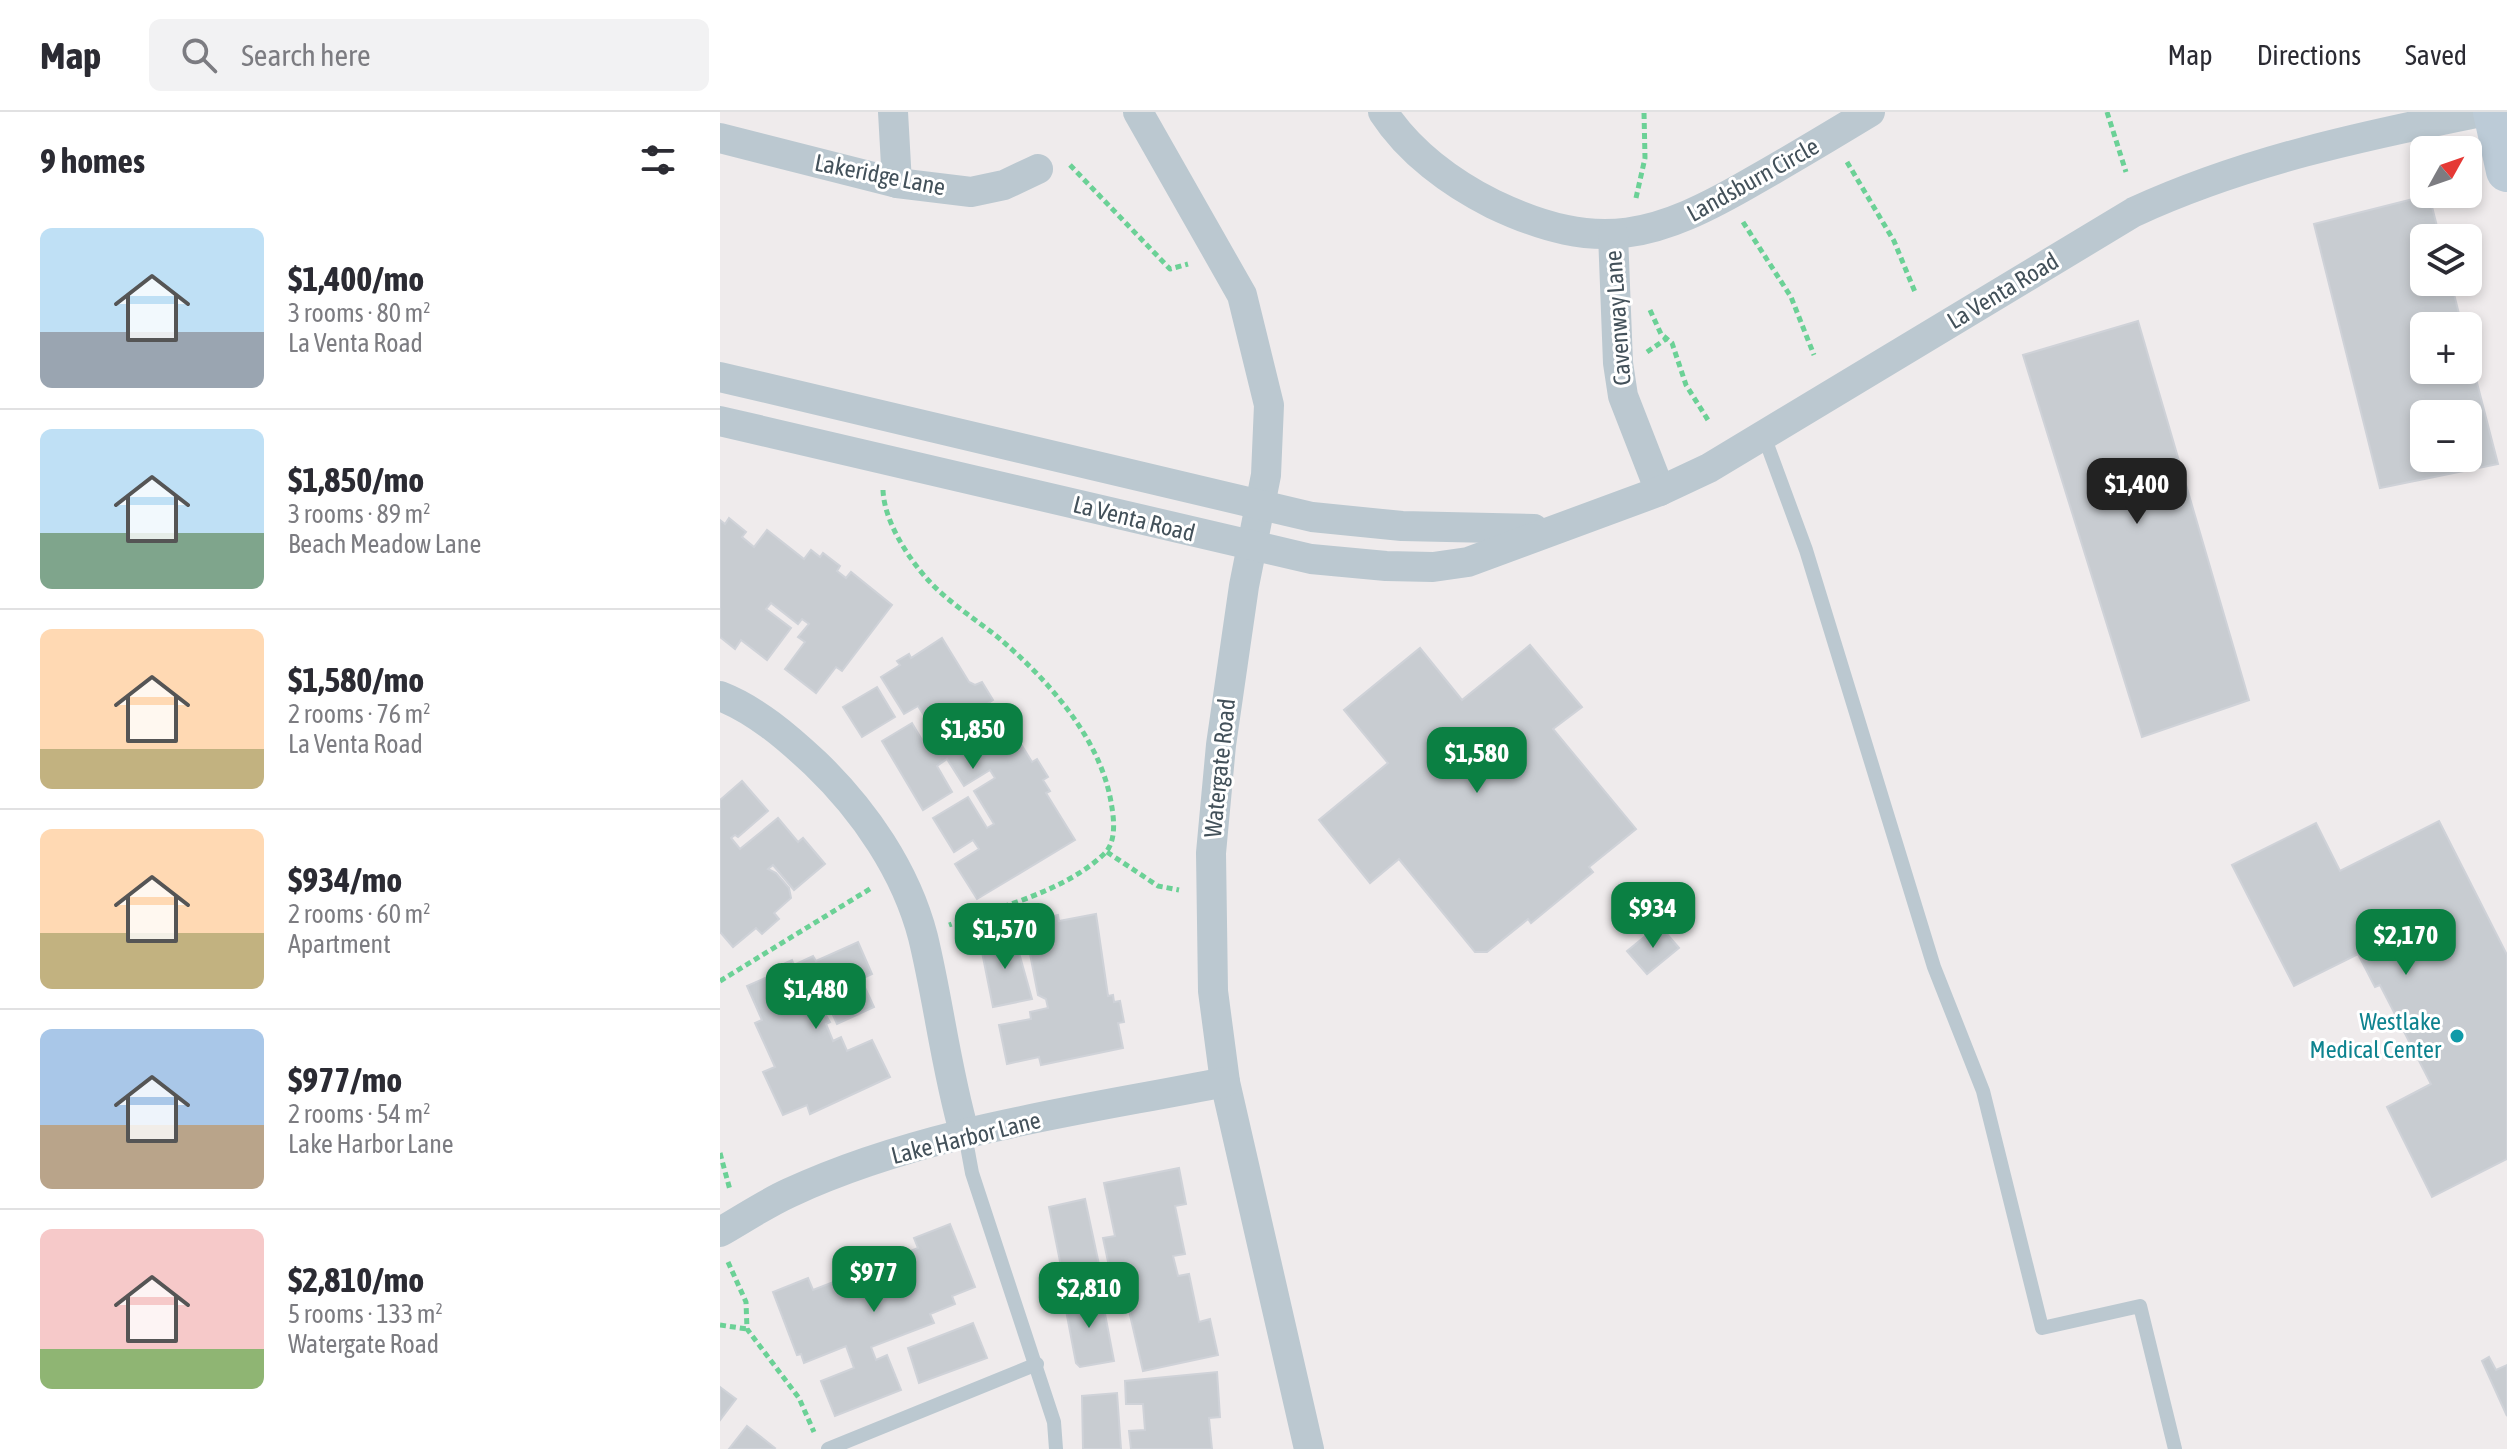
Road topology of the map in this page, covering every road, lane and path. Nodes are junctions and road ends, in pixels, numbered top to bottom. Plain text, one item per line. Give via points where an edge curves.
1 (893, 112) edge
2 (1138, 112) edge
3 (1383, 112) edge
4 (1644, 112) edge
5 (1870, 112) edge
6 (2107, 112) edge
7 (2481, 112) edge
8 (2494, 112) edge
9 (1831, 136) junction
10 (720, 138) edge
11 (1038, 169) joint
12 (2507, 171) edge
13 (2126, 172) dead end
14 (897, 183) junction
15 (1728, 196) junction
16 (1626, 233) junction
17 (1218, 249) junction
18 (1915, 292) dead end
19 (1645, 297) dead end
20 (1814, 355) dead end
21 (720, 377) edge
22 (1708, 420) dead end
23 (720, 421) edge
24 (1764, 436) junction
25 (885, 481) dead end
26 (1660, 491) junction
27 (1260, 505) junction
28 (1548, 529) junction
29 (1252, 547) junction
30 (720, 696) edge
31 (1107, 852) junction
32 (897, 871) junction
33 (1212, 894) junction
34 (922, 935) junction
35 (720, 981) edge
36 (1225, 1082) junction
37 (965, 1135) junction
38 (722, 1243) edge
39 (720, 1325) edge
40 (747, 1329) junction
41 (1037, 1364) junction
42 (816, 1436) dead end
43 (828, 1449) edge
44 (1056, 1449) edge
45 (1309, 1449) edge
46 (2175, 1449) edge

1 - 14 street
2 - 17 street, Watergate Road
3 - 16 street, Landsburn Circle via 1396,132 1460,188 1537,224 1578,233
4 - 16 path via 1645,158
5 - 9 street, Landsburn Circle
6 - 13 path
7 - 24 street, La Venta Road via 2329,144 2233,170 2174,193 2134,212
8 - 12 main road
9 - 15 street, Landsburn Circle
9 - 18 path via 1894,241
10 - 14 street, Lakeridge Lane
11 - 14 street, Lakeridge Lane via 1004,185 971,192
11 - 17 path via 1069,164 1170,269
15 - 16 street, Landsburn Circle via 1675,223
15 - 20 path via 1791,297
16 - 26 street, Cavenway Lane via 1618,363 1623,396
17 - 27 street, Watergate Road via 1242,295 1269,405 1270,444
19 - 22 path
21 - 27 street, La Venta Road
23 - 29 street, La Venta Road
24 - 26 street, La Venta Road
24 - 46 lane via 1806,550 1934,967 1983,1091 2042,1328 2140,1306
25 - 31 path via 884,506 929,582 1042,680 1094,751 1108,784 1115,824
26 - 28 street, La Venta Road
27 - 28 street, La Venta Road via 1350,523
27 - 29 street, Watergate Road
28 - 29 street, La Venta Road via 1468,562 1433,567 1351,564
29 - 33 street, Watergate Road via 1221,745
30 - 32 street via 785,734 842,789
31 - 33 path via 1158,886
31 - 34 path via 1036,894
32 - 34 street
32 - 35 path
33 - 36 street, Watergate Road via 1213,991
34 - 37 street
36 - 37 street, Lake Harbor Lane
36 - 45 street, Watergate Road
37 - 38 street, Lake Harbor Lane via 857,1166 788,1193
37 - 41 lane via 972,1173
38 - 40 path via 746,1302
39 - 40 path
40 - 42 path via 799,1398
41 - 43 lane
41 - 44 lane

